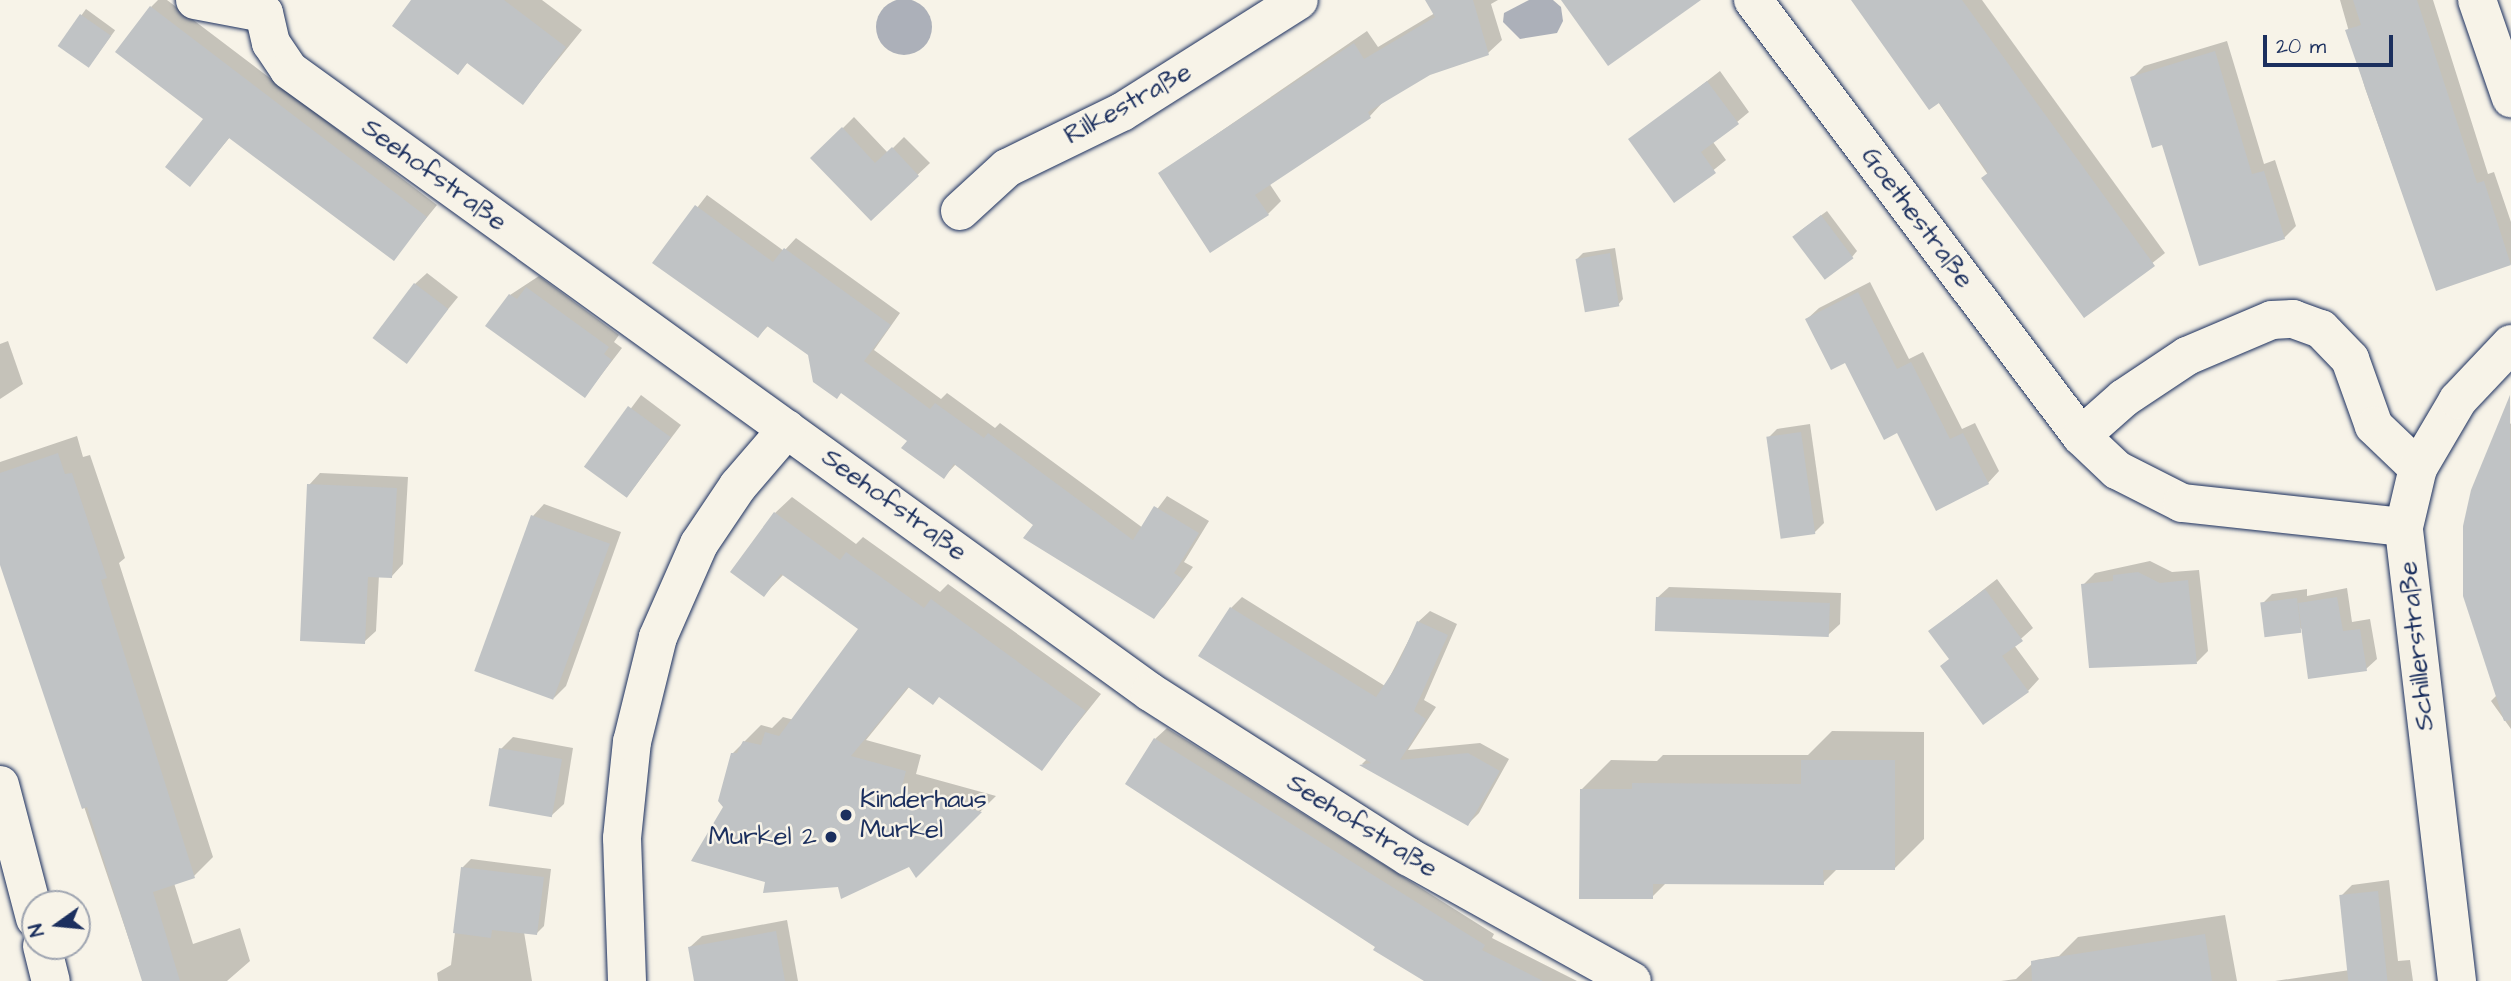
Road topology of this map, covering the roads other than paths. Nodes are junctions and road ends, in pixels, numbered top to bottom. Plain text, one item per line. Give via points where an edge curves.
1 (195, 0) edge
2 (1299, 0) edge
3 (1753, 0) edge
4 (2477, 0) edge
5 (269, 7) edge
6 (2511, 97) edge
7 (960, 211) dead end
8 (2511, 344) edge
9 (787, 429) junction
10 (2081, 436) junction
11 (2418, 468) junction
12 (2404, 527) junction
13 (0, 785) edge
14 (28, 890) edge
15 (46, 960) edge
16 (51, 981) edge
17 (627, 981) edge
18 (1632, 981) edge
19 (2457, 981) edge

1 - 5 street, Seehofstraße
2 - 7 street, Rilkestraße via 1122,112 1007,168
3 - 10 street, Goethestraße
4 - 6 street
5 - 9 street, Seehofstraße via 271,43 289,70
8 - 11 street, Schillerstraße via 2458,400
9 - 17 street via 738,486 699,544 658,637 632,742 622,838
9 - 18 street, Seehofstraße via 1150,692 1409,857
10 - 11 street via 2124,398 2187,356 2272,320 2293,319 2321,328 2350,359 2374,426
10 - 12 street, Goethestraße via 2117,470 2182,503
11 - 12 street, Schillerstraße
12 - 19 street, Schillerstraße
13 - 14 street
15 - 16 street

